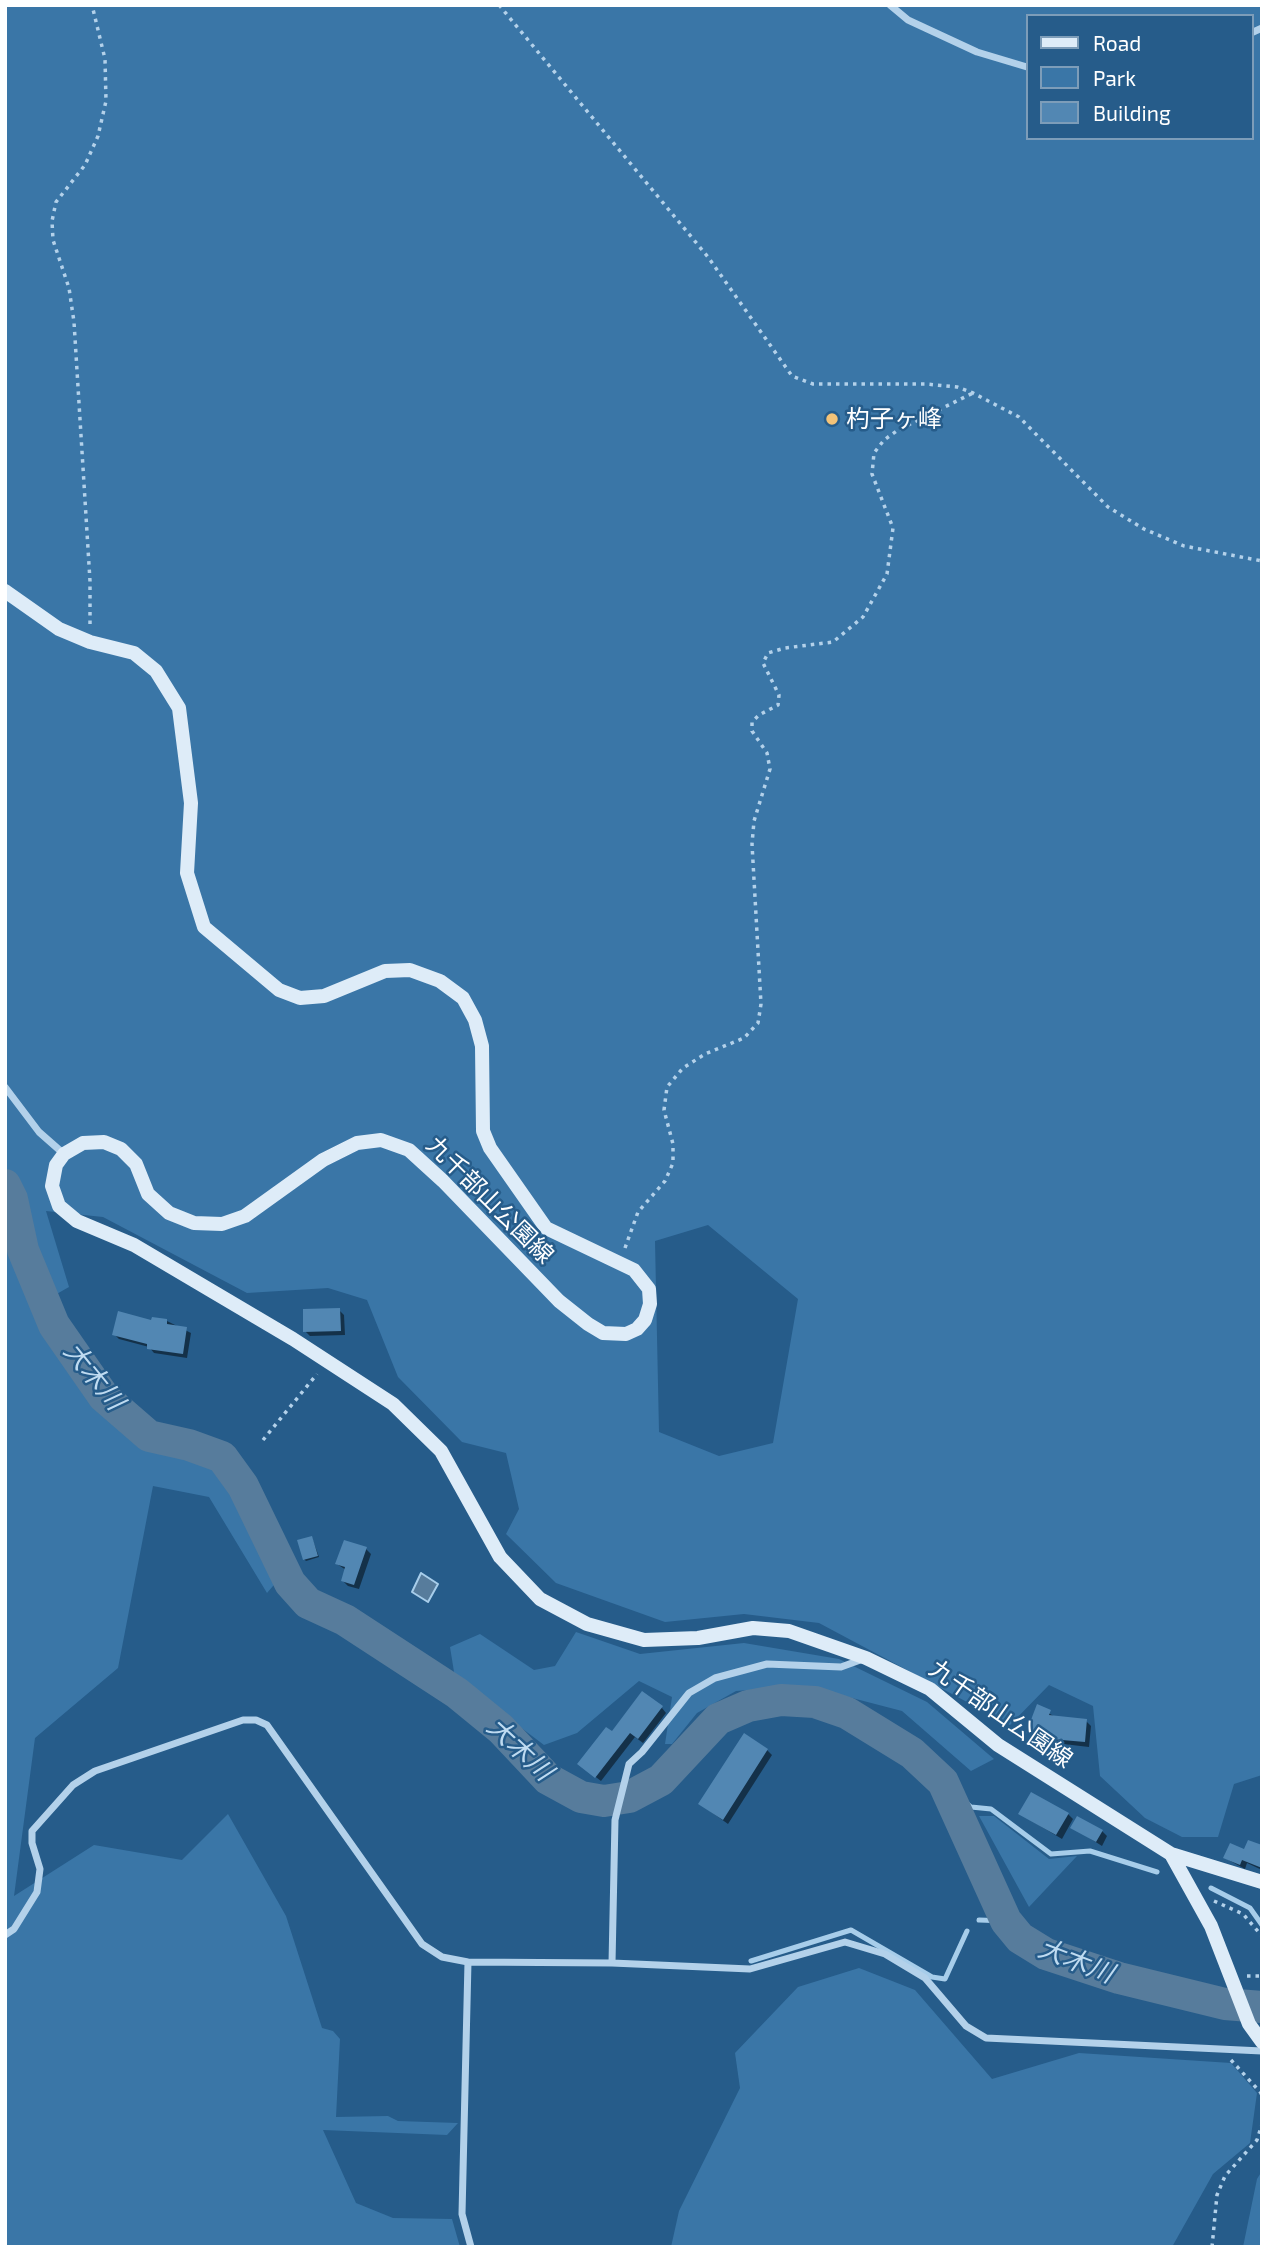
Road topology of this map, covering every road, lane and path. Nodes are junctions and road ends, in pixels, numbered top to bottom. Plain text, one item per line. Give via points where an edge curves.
1 (92, 5) edge
2 (499, 5) edge
3 (890, 5) edge
4 (1026, 67) edge
5 (974, 393) junction
6 (1262, 561) edge
7 (5, 591) edge
8 (90, 642) junction
9 (5, 1087) edge
10 (64, 1154) junction
11 (620, 1264) junction
12 (311, 1369) dead end
13 (263, 1440) dead end
14 (866, 1658) junction
15 (1171, 1854) junction
16 (1262, 1882) edge
17 (1198, 1903) junction
18 (5, 1935) edge
19 (1262, 1936) edge
20 (468, 1962) junction
21 (612, 1963) junction
22 (1262, 2042) edge
23 (1223, 2051) junction
24 (1262, 2051) edge
25 (1262, 2098) edge
26 (1262, 2124) edge
27 (471, 2247) edge
28 (1212, 2247) edge

1 - 8 path via 105,59 106,101 85,165 56,202 52,221 75,322
2 - 5 path via 708,257 792,376 813,384 926,383
3 - 4 street via 908,20 977,52
5 - 6 path via 1019,417 1108,507 1144,529 1184,546
5 - 11 path via 898,430 874,453 872,474 894,528 887,574 863,617 833,642 768,653 763,663 779,695 778,705 752,722 770,769 752,844 761,1004 758,1023 744,1038 683,1068 667,1087 664,1110 673,1163 665,1181 638,1212
7 - 8 main road, 九千部山公園線 via 59,629
8 - 11 main road, 九千部山公園線 via 134,653 156,671 179,708 191,803 187,873 204,927 279,990 300,998 324,996 385,971 410,970 440,981 463,998 482,1046 483,1131 490,1148 546,1228
9 - 10 street via 39,1132
10 - 11 main road, 九千部山公園線 via 83,1143 104,1142 121,1149 136,1164 148,1194 169,1213 194,1223 222,1224 245,1216 323,1160 357,1143 381,1140 409,1150 559,1301 603,1333 626,1334 637,1329 650,1304 642,1278
10 - 14 main road, 九千部山公園線 via 56,1165 52,1186 59,1206 77,1221 134,1245 393,1404 441,1451 500,1557 540,1599 587,1624 643,1640 698,1638 753,1628 789,1631
12 - 13 path via 319,1376
14 - 15 main road, 九千部山公園線 via 930,1689 998,1745
14 - 21 street via 841,1667 767,1664 715,1678 689,1693 629,1764 615,1820
15 - 16 main road, 九千部山公園線
15 - 17 main road
17 - 19 path via 1214,1901 1243,1914
17 - 22 main road via 1249,2024
18 - 20 street via 14,1929 37,1892 40,1869 32,1831 73,1785 95,1770 243,1720 257,1720 267,1725 422,1944 442,1957
20 - 21 street
20 - 27 street via 462,2214
21 - 23 street via 750,1969 845,1942 885,1955 925,1979 966,2026 986,2038
23 - 24 street
23 - 25 path
26 - 28 path via 1257,2140 1225,2176 1217,2195

